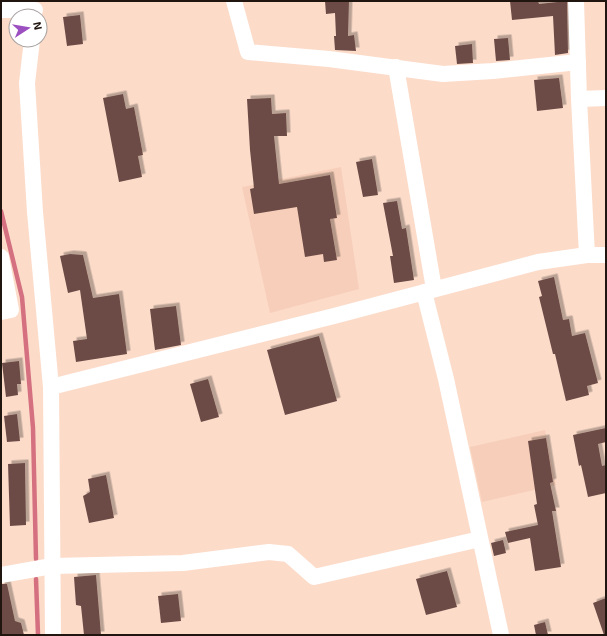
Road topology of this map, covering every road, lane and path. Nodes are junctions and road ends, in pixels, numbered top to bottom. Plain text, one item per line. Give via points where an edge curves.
1 (234, 1) edge
2 (576, 1) edge
3 (37, 7) edge
4 (1, 10) edge
5 (31, 48) edge
6 (578, 62) junction
7 (396, 67) junction
8 (606, 98) edge
9 (579, 99) junction
10 (587, 255) junction
11 (606, 255) edge
12 (1, 257) edge
13 (429, 291) junction
14 (1, 312) edge
15 (51, 387) junction
16 (480, 539) junction
17 (52, 566) junction
18 (1, 575) edge
19 (53, 635) edge
20 (501, 635) edge

1 - 7 street via 248,52
2 - 6 street
3 - 4 street
5 - 15 street via 27,83 35,212
6 - 7 street via 443,74
6 - 9 street
7 - 13 street
8 - 9 street
9 - 10 street
10 - 11 street
10 - 13 street via 538,262
12 - 14 street via 11,310
13 - 15 street
13 - 16 street
15 - 17 street
16 - 17 street via 314,576 288,554 269,552 184,563
16 - 20 street
17 - 18 street
17 - 19 street

